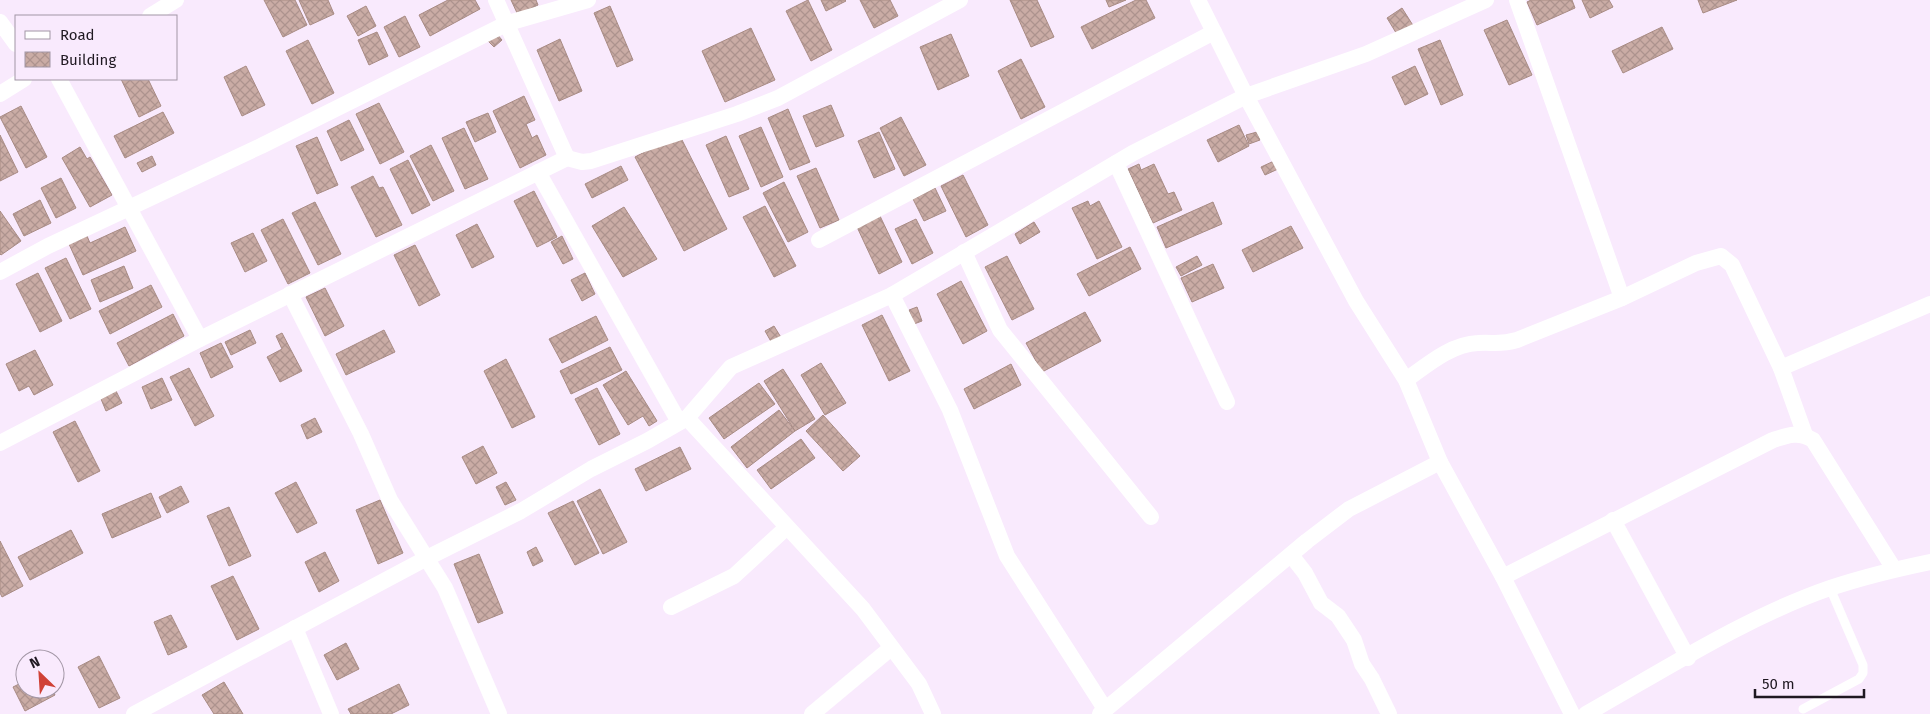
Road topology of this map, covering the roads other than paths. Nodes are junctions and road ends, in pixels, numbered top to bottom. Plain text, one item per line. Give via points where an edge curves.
1 (496, 0) edge
2 (588, 0) edge
3 (960, 0) edge
4 (1198, 0) edge
5 (1486, 0) edge
6 (1517, 0) edge
7 (0, 22) edge
8 (508, 23) junction
9 (1214, 32) junction
10 (15, 43) edge
11 (22, 80) edge
12 (61, 80) edge
13 (0, 94) edge
14 (1246, 96) junction
15 (566, 158) junction
16 (1116, 163) junction
17 (538, 172) junction
18 (131, 208) junction
19 (819, 240) dead end
20 (964, 252) junction
21 (0, 272) edge
22 (290, 294) junction
23 (892, 295) junction
24 (1622, 298) junction
25 (1930, 304) edge
26 (200, 339) junction
27 (1781, 368) junction
28 (1406, 380) junction
29 (1227, 402) dead end
30 (683, 420) junction
31 (1805, 435) junction
32 (0, 443) edge
33 (1440, 462) junction
34 (1151, 517) dead end
35 (1613, 520) junction
36 (788, 527) junction
37 (1291, 555) junction
38 (427, 558) junction
39 (1930, 562) edge
40 (1894, 570) junction
41 (1503, 577) junction
42 (1830, 588) junction
43 (671, 606) dead end
44 (295, 628) junction
45 (891, 648) junction
46 (1688, 658) junction
47 (1803, 709) dead end
48 (1103, 712) edge
49 (134, 714) edge
50 (331, 714) edge
51 (499, 714) edge
52 (812, 714) edge
53 (933, 714) edge
54 (1389, 714) edge
55 (1572, 714) edge
56 (1586, 714) edge

1 - 8 street
2 - 8 street
3 - 15 street via 778,98 591,161
4 - 9 street
5 - 14 street via 1366,54
6 - 24 street
7 - 10 street
8 - 15 street
8 - 18 street
9 - 14 street
9 - 19 street
11 - 13 street
12 - 18 street
14 - 16 street
14 - 28 street via 1356,301
15 - 17 street
16 - 20 street
16 - 29 street
17 - 22 street
17 - 30 street
18 - 21 street
18 - 26 street
20 - 23 street
20 - 34 street via 1000,330
22 - 26 street
22 - 38 street via 361,434 390,500
23 - 30 street via 731,367
23 - 48 street via 950,410 1007,556
24 - 27 street via 1696,263 1720,256 1732,265
24 - 28 street via 1517,340 1500,345 1478,342 1458,348 1439,356
25 - 27 street
26 - 32 street
27 - 31 street
28 - 33 street
30 - 36 street
30 - 38 street via 591,469 521,512
31 - 35 street via 1791,434 1773,440
31 - 40 street via 1814,440 1826,456
33 - 37 street via 1349,508
33 - 41 street
35 - 41 street
35 - 46 street
36 - 43 street via 734,576
36 - 45 street via 863,609
37 - 48 street
37 - 54 street via 1321,603 1338,616 1354,640 1362,664
38 - 44 street
38 - 51 street via 445,588
39 - 40 street
40 - 42 street
41 - 55 street
42 - 46 street via 1754,621
42 - 47 lane via 1863,665 1863,673 1859,679
44 - 49 street
44 - 50 street
45 - 52 street
45 - 53 street via 920,684
46 - 56 street

